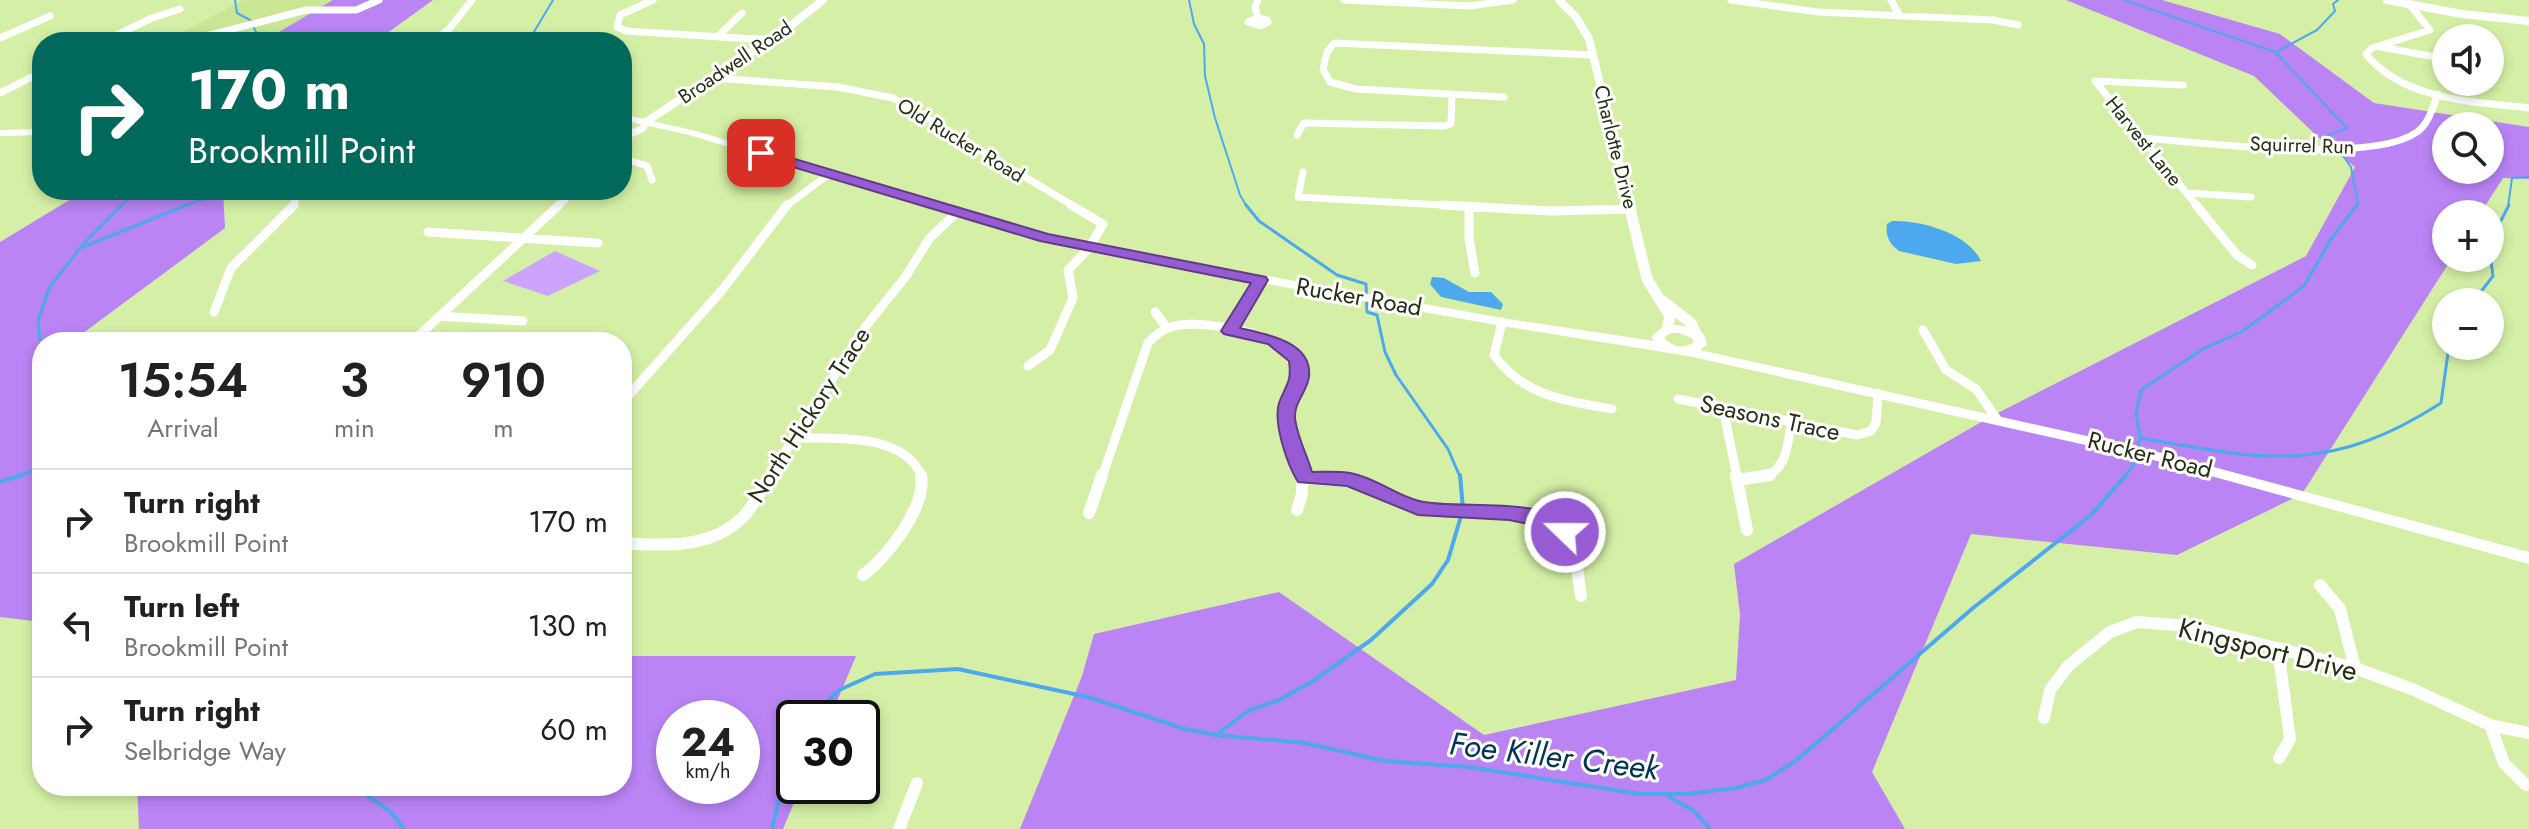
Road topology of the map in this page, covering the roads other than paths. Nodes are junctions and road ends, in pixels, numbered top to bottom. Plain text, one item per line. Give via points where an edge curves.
1 (379, 0) edge
2 (472, 0) edge
3 (653, 0) edge
4 (823, 0) edge
5 (1258, 0) edge
6 (1344, 0) edge
7 (1513, 0) edge
8 (1559, 0) edge
9 (1731, 0) edge
10 (1891, 0) edge
11 (2387, 0) edge
12 (1387, 1) edge
13 (2410, 5) junction
14 (180, 9) dead end
15 (742, 13) dead end
16 (50, 16) dead end
17 (1900, 16) junction
18 (1258, 18) dead end
19 (2529, 21) edge
20 (2018, 25) dead end
21 (123, 32) edge
22 (221, 32) edge
23 (445, 32) edge
24 (717, 37) junction
25 (0, 38) edge
26 (770, 40) junction
27 (2376, 46) junction
28 (1592, 55) junction
29 (2432, 56) edge
30 (32, 77) edge
31 (714, 78) junction
32 (2183, 85) dead end
33 (2432, 92) edge
34 (0, 93) edge
35 (1452, 94) junction
36 (2437, 96) edge
37 (2451, 96) edge
38 (1504, 97) dead end
39 (2529, 108) edge
40 (632, 119) edge
41 (646, 122) junction
42 (32, 132) edge
43 (632, 132) edge
44 (0, 133) edge
45 (1297, 135) dead end
46 (2142, 138) junction
47 (632, 161) edge
48 (1303, 172) dead end
49 (829, 174) junction
50 (652, 180) dead end
51 (2188, 193) junction
52 (2251, 197) dead end
53 (296, 200) edge
54 (564, 200) edge
55 (1469, 208) junction
56 (1632, 209) junction
57 (956, 213) junction
58 (428, 232) dead end
59 (523, 238) junction
60 (598, 243) dead end
61 (1089, 248) junction
62 (2252, 265) dead end
63 (1475, 273) dead end
64 (1260, 280) junction
65 (1661, 299) junction
66 (214, 312) dead end
67 (1155, 312) dead end
68 (439, 316) junction
69 (523, 321) dead end
70 (1502, 322) junction
71 (1167, 328) junction
72 (1664, 330) junction
73 (1923, 330) dead end
74 (1230, 331) junction
75 (422, 332) edge
76 (1588, 335) junction
77 (1698, 338) junction
78 (1665, 347) junction
79 (1689, 352) junction
80 (1028, 366) dead end
81 (1766, 369) junction
82 (632, 392) edge
83 (1878, 393) junction
84 (1678, 399) dead end
85 (1723, 408) junction
86 (1612, 409) dead end
87 (1997, 419) junction
88 (1791, 423) junction
89 (795, 438) junction
90 (1305, 478) junction
91 (1737, 480) junction
92 (1297, 510) dead end
93 (1089, 513) dead end
94 (1747, 530) dead end
95 (632, 544) edge
96 (2529, 558) edge
97 (863, 575) dead end
98 (2320, 585) dead end
99 (1581, 596) dead end
100 (2278, 649) junction
101 (2355, 668) junction
102 (2044, 718) dead end
103 (2490, 725) junction
104 (2529, 733) edge
105 (2279, 758) dead end
106 (917, 783) dead end
107 (2526, 785) dead end
108 (899, 829) edge

1 - 22 street via 356,10 306,10
2 - 23 street
3 - 24 street via 620,15 617,27
4 - 26 street, Broadwell Road
5 - 18 street
6 - 12 street
7 - 12 street via 1469,6
8 - 28 street, Charlotte Drive via 1584,28
9 - 17 street via 1790,10
10 - 17 street
11 - 13 street
13 - 19 street
13 - 27 street via 2430,30
14 - 21 street
15 - 24 street
16 - 25 street
17 - 20 street
24 - 26 street
26 - 31 street, Broadwell Road
27 - 29 street
27 - 33 street via 2366,54 2370,62
28 - 35 street via 1371,43 1334,43 1327,52 1324,75 1339,86
28 - 56 street, Charlotte Drive
30 - 34 street
31 - 41 street, Broadwell Road
31 - 61 street, Old Rucker Road via 838,87 893,98 1103,224
32 - 46 street, Harvest Lane via 2095,81
35 - 38 street
35 - 45 street via 1451,124 1444,126 1304,123
36 - 46 street, Squirrel Run via 2416,132 2365,147
37 - 39 street
40 - 41 main road, Rucker Road
41 - 43 street
41 - 49 main road, Rucker Road
42 - 44 main road
46 - 51 street, Harvest Lane
47 - 50 street via 648,166
48 - 55 street via 1298,197
49 - 57 main road, Rucker Road
49 - 82 street via 786,206 723,289
51 - 52 street
51 - 62 street, Harvest Lane via 2237,255
53 - 66 street via 231,268
54 - 59 street
55 - 56 street
55 - 63 street
56 - 65 street, Charlotte Drive via 1647,279
57 - 61 main road, Rucker Road
57 - 89 street, North Hickory Trace via 929,239 866,326
58 - 59 street
59 - 60 street
59 - 68 street
61 - 64 main road, Rucker Road
61 - 80 street via 1068,270 1073,298 1050,350
64 - 70 main road, Rucker Road
64 - 74 street
65 - 72 street, Charlotte Drive via 1670,316
65 - 77 street, Charlotte Drive via 1691,323
67 - 71 street
68 - 69 street
68 - 75 street
70 - 76 main road, Rucker Road
70 - 86 street via 1494,355 1516,382 1560,400
71 - 74 street via 1192,325
71 - 93 street via 1148,343
72 - 76 main road, Rucker Road
72 - 77 main road, Rucker Road via 1681,329
72 - 78 main road via 1657,337
73 - 87 street via 1946,370 1976,389
74 - 90 street via 1273,341 1297,360 1300,378 1286,418
76 - 78 main road, Rucker Road
77 - 79 main road via 1698,349
77 - 81 main road, Rucker Road
78 - 79 main road, Rucker Road
79 - 81 main road, Rucker Road
81 - 83 main road, Rucker Road
83 - 87 main road, Rucker Road
83 - 88 street, Seasons Trace via 1871,431 1857,435
84 - 85 street, Seasons Trace
85 - 88 street, Seasons Trace
85 - 91 street
87 - 96 main road, Rucker Road
88 - 91 street via 1786,460 1777,473
89 - 95 street, North Hickory Trace via 744,516 726,531 682,546
89 - 97 street via 887,446 919,466 921,491 894,547
90 - 92 street
90 - 99 street via 1349,479 1418,508 1544,520 1572,540
91 - 94 street
98 - 101 street via 2340,609
100 - 101 street, Kingsport Drive
100 - 102 street, Kingsport Drive via 2189,626 2137,622 2110,632 2069,665 2050,690
100 - 105 street via 2290,739
101 - 103 street, Kingsport Drive
103 - 104 street, Kingsport Drive
103 - 107 street via 2504,763
106 - 108 street

